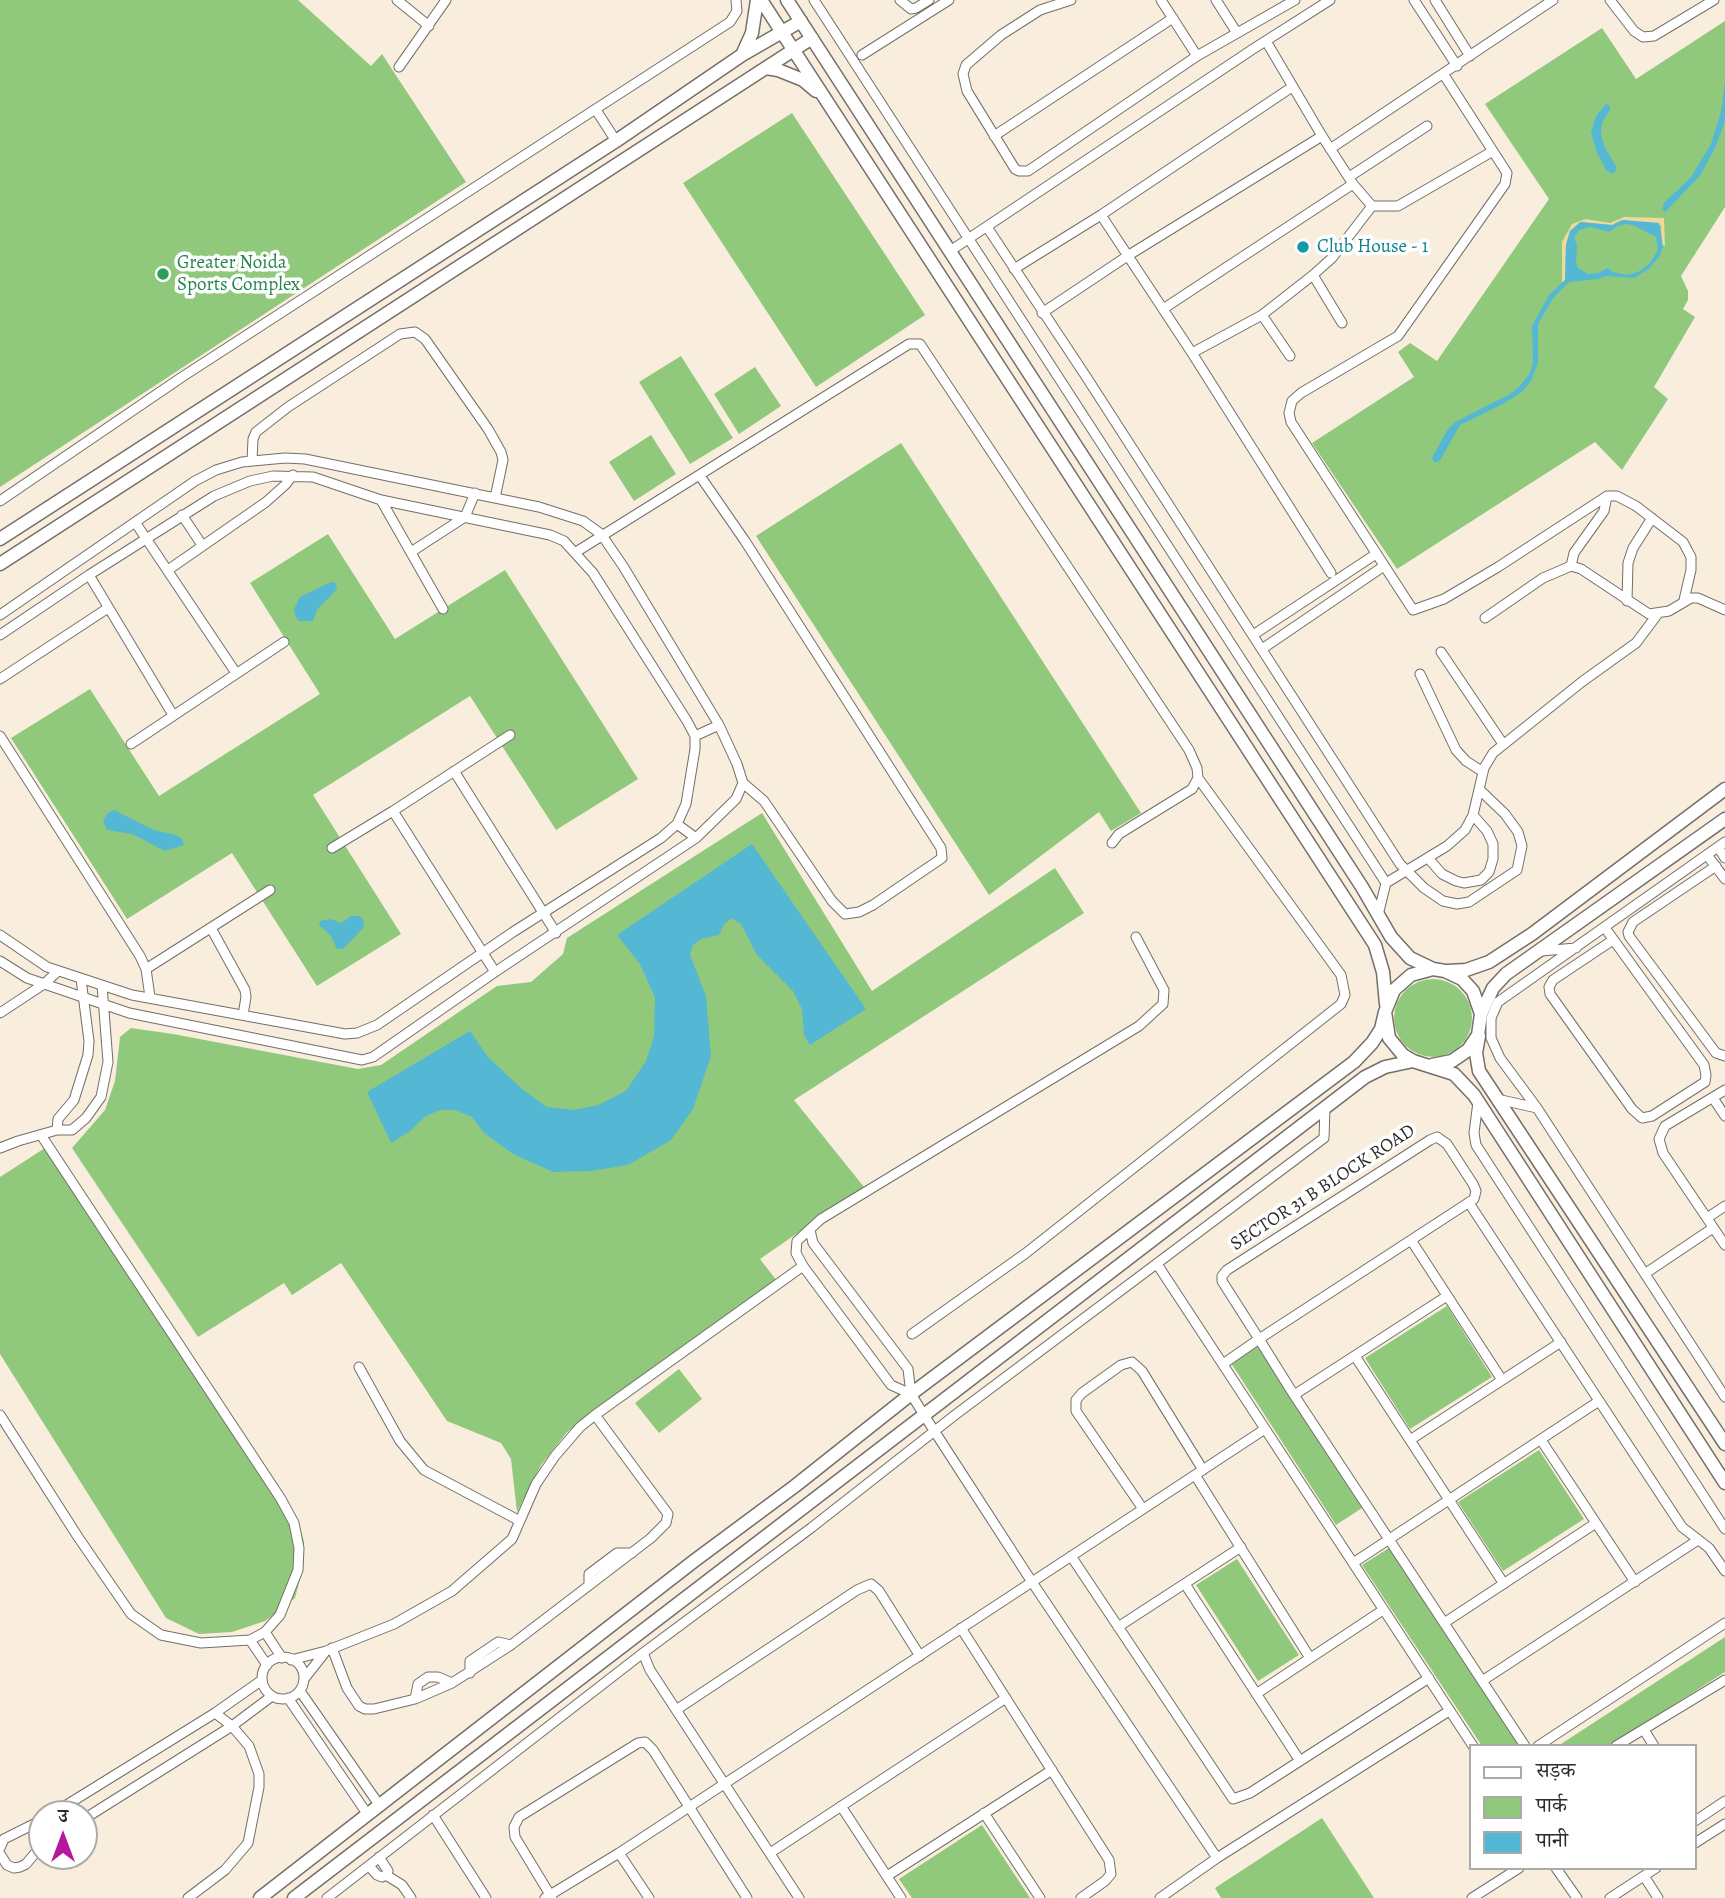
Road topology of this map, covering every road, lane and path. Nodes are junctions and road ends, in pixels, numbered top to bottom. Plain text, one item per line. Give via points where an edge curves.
1 (397, 0) edge
2 (446, 0) edge
3 (736, 0) edge
4 (759, 0) edge
5 (787, 0) edge
6 (814, 0) edge
7 (900, 0) edge
8 (929, 0) edge
9 (949, 0) edge
10 (1071, 0) edge
11 (1161, 0) edge
12 (1216, 0) edge
13 (1295, 0) edge
14 (1330, 0) edge
15 (1414, 0) edge
16 (1435, 0) edge
17 (1553, 0) edge
18 (1610, 0) edge
19 (1714, 0) edge
20 (1445, 16) junction
21 (1172, 18) junction
22 (801, 21) junction
23 (429, 26) junction
24 (1431, 26) junction
25 (782, 33) junction
26 (1237, 33) junction
27 (812, 38) junction
28 (1266, 41) junction
29 (793, 50) junction
30 (742, 55) junction
31 (862, 55) dead end
32 (1197, 56) junction
33 (1471, 56) junction
34 (1457, 66) junction
35 (399, 67) dead end
36 (766, 68) junction
37 (1444, 75) junction
38 (1292, 87) junction
39 (824, 97) junction
40 (596, 110) junction
41 (1427, 126) dead end
42 (994, 136) junction
43 (1322, 136) junction
44 (616, 141) junction
45 (1330, 149) junction
46 (1493, 150) junction
47 (1351, 180) junction
48 (1372, 206) junction
49 (1101, 215) junction
50 (987, 227) junction
51 (969, 239) junction
52 (950, 251) junction
53 (1129, 255) junction
54 (1014, 270) junction
55 (1312, 275) junction
56 (1163, 309) junction
57 (1042, 313) junction
58 (1262, 315) junction
59 (1342, 323) dead end
60 (1192, 353) junction
61 (1290, 356) dead end
62 (252, 461) junction
63 (293, 475) junction
64 (699, 476) junction
65 (475, 493) junction
66 (1607, 496) junction
67 (495, 498) junction
68 (381, 500) junction
69 (0, 501) edge
70 (182, 515) junction
71 (465, 517) junction
72 (1652, 518) junction
73 (135, 522) junction
74 (601, 534) junction
75 (146, 538) junction
76 (0, 539) edge
77 (202, 545) junction
78 (411, 552) junction
79 (576, 552) junction
80 (1376, 554) junction
81 (0, 564) edge
82 (1384, 566) junction
83 (1571, 566) junction
84 (168, 570) junction
85 (1331, 573) dead end
86 (89, 575) junction
87 (1684, 600) junction
88 (1627, 601) junction
89 (108, 608) junction
90 (443, 609) dead end
91 (1725, 610) edge
92 (0, 615) edge
93 (1657, 615) junction
94 (1485, 618) dead end
95 (0, 635) edge
96 (1253, 635) junction
97 (284, 642) dead end
98 (1262, 649) junction
99 (1441, 652) dead end
100 (236, 673) junction
101 (1420, 674) dead end
102 (0, 679) edge
103 (173, 715) junction
104 (719, 725) junction
105 (510, 735) dead end
106 (0, 736) edge
107 (695, 736) junction
108 (131, 744) dead end
109 (1503, 744) junction
110 (453, 771) junction
111 (1483, 772) junction
112 (1198, 778) junction
113 (743, 783) junction
114 (1725, 789) edge
115 (1480, 790) junction
116 (393, 811) junction
117 (1473, 815) junction
118 (1725, 819) edge
119 (677, 824) junction
120 (696, 838) junction
121 (1112, 843) dead end
122 (1721, 845) edge
123 (332, 848) dead end
124 (1707, 855) junction
125 (1428, 858) junction
126 (1725, 858) edge
127 (1716, 866) junction
128 (1407, 870) junction
129 (1725, 879) edge
130 (1386, 883) junction
131 (270, 890) dead end
132 (543, 914) junction
133 (1378, 915) junction
134 (211, 928) junction
135 (1605, 928) junction
136 (556, 933) junction
137 (0, 935) edge
138 (1136, 937) dead end
139 (1613, 940) junction
140 (1578, 948) junction
141 (1539, 951) junction
142 (482, 953) junction
143 (0, 961) edge
144 (146, 969) junction
145 (1439, 970) junction
146 (57, 972) junction
147 (495, 972) junction
148 (81, 979) junction
149 (44, 984) junction
150 (102, 985) junction
151 (82, 996) junction
152 (150, 998) junction
153 (103, 1004) junction
154 (1386, 1008) junction
155 (0, 1013) edge
156 (243, 1016) junction
157 (1481, 1020) junction
158 (1725, 1056) edge
159 (1413, 1061) junction
160 (1432, 1065) junction
161 (1725, 1090) edge
162 (1713, 1098) junction
163 (1497, 1099) junction
164 (1478, 1102) junction
165 (1325, 1108) junction
166 (1537, 1108) junction
167 (1725, 1116) edge
168 (57, 1130) junction
169 (41, 1135) junction
170 (0, 1149) edge
171 (1469, 1203) junction
172 (1725, 1206) edge
173 (1707, 1218) junction
174 (1713, 1228) junction
175 (810, 1230) junction
176 (1411, 1240) junction
177 (1725, 1245) edge
178 (1157, 1264) junction
179 (803, 1266) junction
180 (1646, 1273) junction
181 (1447, 1296) junction
182 (912, 1334) dead end
183 (1259, 1339) junction
184 (1561, 1342) junction
185 (1355, 1356) junction
186 (1223, 1364) junction
187 (359, 1367) dead end
188 (1502, 1380) junction
189 (911, 1394) junction
190 (1294, 1395) junction
191 (1725, 1397) edge
192 (1599, 1401) junction
193 (0, 1415) edge
194 (595, 1415) junction
195 (924, 1415) junction
196 (1265, 1429) junction
197 (934, 1431) junction
198 (1410, 1440) junction
199 (1541, 1440) junction
200 (1725, 1444) edge
201 (1199, 1472) junction
202 (1725, 1483) edge
203 (1449, 1500) junction
204 (1143, 1509) junction
205 (520, 1521) junction
206 (1596, 1524) junction
207 (1725, 1529) edge
208 (1389, 1539) junction
209 (1698, 1540) junction
210 (1241, 1547) junction
211 (1071, 1556) junction
212 (1353, 1563) junction
213 (1725, 1571) edge
214 (1032, 1582) junction
215 (1635, 1582) junction
216 (1185, 1584) junction
217 (1504, 1584) junction
218 (1384, 1609) junction
219 (1444, 1623) junction
220 (1725, 1623) edge
221 (1118, 1627) junction
222 (961, 1628) junction
223 (265, 1632) junction
224 (250, 1640) junction
225 (329, 1650) junction
226 (639, 1656) junction
227 (920, 1656) junction
228 (1310, 1658) junction
229 (286, 1659) junction
230 (267, 1665) junction
231 (1429, 1678) junction
232 (304, 1679) junction
233 (262, 1680) junction
234 (1725, 1680) edge
235 (1482, 1681) junction
236 (452, 1684) junction
237 (300, 1691) junction
238 (1256, 1694) junction
239 (272, 1696) junction
240 (288, 1698) junction
241 (1006, 1698) junction
242 (415, 1699) junction
243 (676, 1710) junction
244 (1450, 1711) junction
245 (215, 1713) junction
246 (232, 1726) junction
247 (1644, 1730) junction
248 (1472, 1744) edge
249 (1524, 1744) edge
250 (1541, 1744) edge
251 (1620, 1744) edge
252 (1653, 1744) edge
253 (344, 1754) junction
254 (1300, 1760) junction
255 (331, 1761) junction
256 (1052, 1770) junction
257 (724, 1784) junction
258 (75, 1800) edge
259 (1725, 1801) edge
260 (380, 1806) junction
261 (841, 1806) junction
262 (687, 1808) junction
263 (98, 1810) edge
264 (984, 1813) junction
265 (368, 1815) junction
266 (433, 1815) junction
267 (1698, 1819) edge
268 (1725, 1824) edge
269 (28, 1827) edge
270 (1, 1840) edge
271 (1697, 1842) edge
272 (619, 1853) junction
273 (770, 1853) junction
274 (0, 1854) edge
275 (380, 1857) junction
276 (1217, 1858) junction
277 (28, 1862) edge
278 (369, 1866) junction
279 (1516, 1870) edge
280 (1557, 1870) edge
281 (1653, 1870) edge
282 (386, 1875) junction
283 (887, 1876) junction
284 (1644, 1876) junction
285 (549, 1897) edge
286 (188, 1898) edge
287 (260, 1898) edge
288 (294, 1898) edge
289 (327, 1898) edge
290 (411, 1898) edge
291 (486, 1898) edge
292 (649, 1898) edge
293 (747, 1898) edge
294 (800, 1898) edge
295 (901, 1898) edge
296 (1040, 1898) edge
297 (1081, 1898) edge
298 (1160, 1898) edge
299 (1472, 1898) edge
300 (1577, 1898) edge
301 (1610, 1898) edge
302 (1658, 1898) edge

1 - 23 street
2 - 23 street
3 - 40 street via 737,11 730,22
4 - 25 street
4 - 30 street
5 - 22 street
6 - 51 street
7 - 8 street via 911,9
9 - 31 street
10 - 42 street via 1040,10 985,46 966,65 964,83
11 - 21 street
12 - 26 street
13 - 26 street
14 - 28 street
15 - 24 street
16 - 20 street
17 - 33 street
18 - 19 street via 1643,37 1654,36
20 - 24 street
20 - 33 street
21 - 32 street
21 - 42 street
22 - 25 street
22 - 27 street
23 - 35 street
24 - 34 street
25 - 29 street
25 - 30 street
26 - 32 street
27 - 29 street
27 - 52 street
28 - 38 street
28 - 50 street
29 - 36 street
29 - 39 street
30 - 44 street
32 - 42 street via 1028,171 1015,169
33 - 34 street
34 - 37 street
36 - 39 street via 803,80
36 - 81 street
37 - 45 street
37 - 46 street
38 - 43 street
38 - 49 street
39 - 154 street via 1376,945
40 - 44 street
40 - 69 street via 182,377
41 - 47 street
43 - 45 street
43 - 53 street
44 - 76 street
45 - 47 street
46 - 48 street via 1398,206
46 - 80 street via 1507,173 1505,184 1398,335 1301,393 1289,413
47 - 48 street
47 - 56 street
48 - 55 street via 1332,258
49 - 53 street
49 - 54 street
50 - 51 street
50 - 54 street
51 - 52 street
51 - 130 street
52 - 133 street
53 - 56 street
53 - 57 street
54 - 57 street
55 - 58 street
55 - 59 street
56 - 60 street
57 - 96 street
58 - 60 street
58 - 61 street
60 - 85 street
62 - 65 street via 305,459
62 - 67 street via 256,432 400,334 415,332 501,452
62 - 73 street via 216,470
63 - 68 street via 313,477
63 - 70 street via 250,481
63 - 77 street via 266,502
64 - 74 street
64 - 112 street via 909,344 920,344 1189,750
64 - 113 street via 746,541 941,848 942,858 873,905 845,914 764,801
65 - 67 street
65 - 71 street
66 - 72 street via 1617,496
66 - 82 street via 1499,567 1444,599 1413,610
66 - 83 street via 1604,511 1574,553
67 - 74 street via 558,512
68 - 71 street
68 - 78 street
70 - 75 street
70 - 77 street
71 - 78 street
71 - 79 street via 550,535
72 - 87 street via 1683,542 1691,557
72 - 88 street via 1628,563
73 - 75 street
73 - 92 street
74 - 79 street
74 - 104 street
75 - 84 street
75 - 86 street
77 - 84 street
78 - 90 street
79 - 107 street
80 - 82 street
80 - 96 street
82 - 98 street
83 - 88 street
83 - 94 street via 1543,578
84 - 100 street
86 - 89 street
86 - 95 street
87 - 91 street via 1698,598
87 - 93 street
88 - 93 street
89 - 102 street
89 - 103 street
93 - 109 street via 1636,643
96 - 98 street
97 - 100 street
98 - 128 street
99 - 109 street
100 - 103 street
101 - 111 street via 1456,750
103 - 108 street
104 - 107 street
104 - 113 street
105 - 110 street
106 - 144 street
107 - 119 street via 692,776
109 - 111 street
110 - 116 street
110 - 132 street
111 - 115 street
112 - 121 street via 1192,789 1119,834
112 - 182 street via 1341,975 1345,995 1341,1004 1026,1253
113 - 120 street via 736,799
114 - 145 street via 1489,962 1466,970
115 - 117 street
115 - 128 street via 1518,832 1522,846 1517,870 1469,902 1457,904 1443,901
116 - 123 street
116 - 142 street
117 - 125 street via 1465,830
117 - 125 street via 1493,844 1489,872 1480,880 1464,883 1442,874
118 - 141 street
119 - 120 street
119 - 132 street
120 - 136 street
122 - 124 street
122 - 126 street
124 - 127 street
124 - 135 street
125 - 128 street
127 - 129 street
127 - 158 street via 1633,922 1628,932 1716,1053
128 - 130 street
130 - 133 street
131 - 134 street
132 - 136 street
132 - 142 street
133 - 145 street via 1410,958
134 - 144 street
134 - 156 street via 245,990
135 - 139 street
135 - 140 street
136 - 147 street
137 - 146 street
138 - 175 street via 1164,990 1163,1004 1147,1019
139 - 139 street via 1704,1065 1706,1075 1705,1082 1642,1118 1550,994 1553,980
140 - 141 street
140 - 166 street via 1499,1002 1491,1018 1491,1038 1500,1058
141 - 157 street via 1493,988
142 - 147 street
142 - 156 street via 377,1025 357,1033
143 - 149 street
144 - 152 street
145 - 154 street via 1411,975 1394,990
145 - 157 street via 1462,979 1473,991
146 - 148 street
146 - 149 street
147 - 153 street via 373,1057 362,1060
148 - 150 street
148 - 151 street
149 - 151 street
149 - 155 street
150 - 152 street
150 - 153 street
151 - 153 street
151 - 168 street via 89,1041 85,1069 74,1100 58,1119
152 - 156 street
153 - 168 street via 107,1062 101,1097 72,1130
154 - 159 street via 1389,1038
154 - 189 street via 1381,1029 1354,1062
157 - 160 street via 1468,1050 1452,1061
157 - 163 street via 1476,1054 1479,1071
159 - 160 street
159 - 165 street via 1365,1077
160 - 164 street via 1454,1074
161 - 162 street
162 - 167 street
162 - 173 street via 1665,1126 1659,1139 1663,1153
163 - 166 street
163 - 200 street
164 - 202 street
164 - 207 street via 1476,1145
165 - 178 street via 1324,1138
165 - 195 street
166 - 180 street
168 - 169 street
169 - 170 street
169 - 223 street via 294,1523 298,1570 279,1615
171 - 176 street
171 - 183 street, SECTOR 31 B BLOCK ROAD via 1476,1197 1473,1184 1447,1144 1437,1137 1227,1270 1223,1281
171 - 184 street, SECTOR 31 B BLOCK ROAD
172 - 173 street
173 - 174 street
174 - 177 street
174 - 180 street
175 - 179 street via 796,1245
175 - 189 street via 813,1243 908,1369
176 - 181 street
176 - 183 street
178 - 186 street
178 - 197 street
179 - 189 street via 891,1385
179 - 194 street
180 - 191 street
181 - 185 street
181 - 188 street
183 - 186 street
183 - 190 street, SECTOR 31 B BLOCK ROAD
184 - 188 street
184 - 192 street, SECTOR 31 B BLOCK ROAD
185 - 190 street
185 - 198 street
186 - 196 street
187 - 205 street via 400,1441 424,1470
188 - 198 street
189 - 195 street
189 - 260 street
190 - 208 street, SECTOR 31 B BLOCK ROAD
192 - 199 street
192 - 209 street, SECTOR 31 B BLOCK ROAD via 1682,1527
193 - 224 street via 131,1614 160,1635 201,1643
194 - 205 street via 555,1456
194 - 236 street via 668,1514 666,1523 632,1553 617,1553 589,1574 589,1586 511,1645 498,1642 470,1661 470,1673
195 - 197 street
195 - 288 street
196 - 201 street
196 - 212 street
197 - 214 street
197 - 226 street
198 - 203 street
199 - 203 street
199 - 206 street
201 - 204 street
201 - 204 street via 1142,1371 1132,1362 1121,1365 1082,1393 1076,1411
201 - 210 street
203 - 208 street
203 - 217 street
204 - 211 street
205 - 225 street via 512,1539 452,1591 394,1624
206 - 215 street
206 - 217 street
208 - 212 street
208 - 219 street, SECTOR 31 B BLOCK ROAD
209 - 213 street, SECTOR 31 B BLOCK ROAD via 1716,1555
209 - 215 street
210 - 216 street
210 - 228 street
211 - 214 street
211 - 221 street
212 - 218 street
214 - 222 street
214 - 276 street
215 - 235 street
216 - 221 street
216 - 238 street
217 - 219 street
218 - 228 street
218 - 231 street
219 - 235 street, SECTOR 31 B BLOCK ROAD
220 - 250 street
221 - 254 street via 1233,1799
222 - 227 street
222 - 241 street
223 - 224 street
223 - 229 street
224 - 230 street
225 - 229 street
225 - 232 street
225 - 242 street via 359,1706 374,1709
226 - 243 street
226 - 266 street
227 - 243 street via 871,1584
227 - 257 street
228 - 238 street
229 - 230 street
229 - 232 street via 301,1668
230 - 233 street
231 - 244 street
231 - 254 street
232 - 237 street
233 - 239 street
233 - 245 street
234 - 247 street
235 - 249 street, SECTOR 31 B BLOCK ROAD
236 - 242 street
236 - 242 street via 428,1677 418,1685
237 - 240 street
237 - 253 street
238 - 254 street
239 - 240 street
239 - 246 street
240 - 255 street
241 - 256 street
241 - 261 street
243 - 257 street
244 - 248 street
244 - 276 street
245 - 246 street
245 - 258 street
246 - 263 street
246 - 286 street via 248,1746 259,1774 252,1832 241,1854
247 - 251 street
247 - 252 street
253 - 255 street
253 - 260 street
255 - 265 street
256 - 264 street
256 - 297 street via 1109,1860 1111,1874
257 - 262 street
257 - 273 street
259 - 267 street
260 - 265 street
261 - 273 street
261 - 283 street
262 - 272 street
262 - 285 street via 645,1742 519,1817 515,1837
262 - 293 street
264 - 283 street
264 - 296 street
265 - 287 street
266 - 275 street
266 - 291 street
268 - 271 street
269 - 270 street
272 - 285 street
272 - 292 street
273 - 294 street
274 - 277 street via 13,1868
275 - 278 street
275 - 282 street
276 - 298 street
278 - 282 street via 377,1875
278 - 289 street
279 - 299 street
280 - 300 street
281 - 284 street
282 - 290 street
283 - 295 street
284 - 301 street
284 - 302 street

